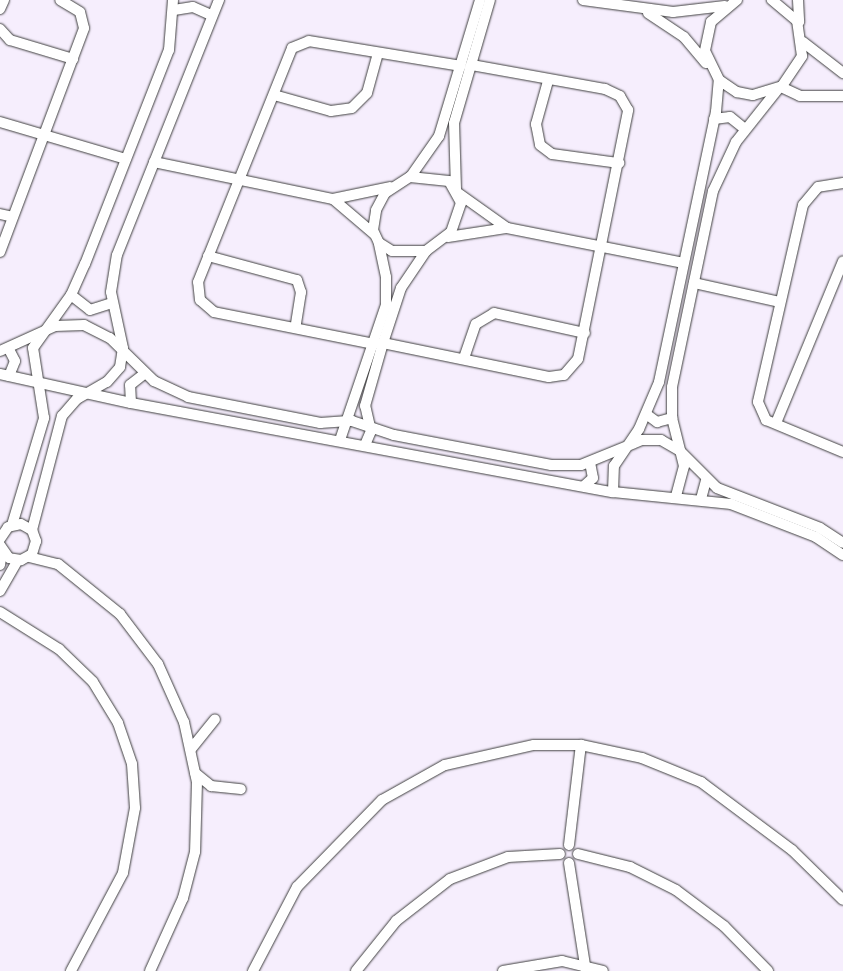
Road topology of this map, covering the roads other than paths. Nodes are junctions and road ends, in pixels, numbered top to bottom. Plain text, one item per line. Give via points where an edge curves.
1 (4, 0) edge
2 (60, 0) edge
3 (219, 0) edge
4 (480, 0) edge
5 (490, 0) edge
6 (583, 0) edge
7 (737, 0) edge
8 (772, 0) edge
9 (798, 0) edge
10 (174, 5) edge
11 (726, 6) junction
12 (0, 9) edge
13 (642, 10) junction
14 (211, 15) junction
15 (800, 28) junction
16 (0, 29) edge
17 (803, 42) junction
18 (378, 53) junction
19 (73, 59) junction
20 (466, 65) junction
21 (708, 65) junction
22 (843, 72) edge
23 (719, 80) junction
24 (548, 81) junction
25 (780, 88) junction
26 (274, 95) junction
27 (843, 96) edge
28 (714, 119) junction
29 (0, 122) edge
30 (745, 129) junction
31 (42, 136) junction
32 (126, 159) junction
33 (154, 162) junction
34 (619, 163) junction
35 (410, 176) junction
36 (238, 179) junction
37 (843, 183) edge
38 (392, 186) junction
39 (457, 191) junction
40 (333, 199) junction
41 (0, 214) edge
42 (13, 217) junction
43 (506, 228) junction
44 (447, 237) junction
45 (377, 239) junction
46 (602, 247) junction
47 (0, 252) edge
48 (426, 252) junction
49 (208, 256) junction
50 (843, 261) edge
51 (683, 263) junction
52 (694, 283) junction
53 (71, 295) junction
54 (780, 302) junction
55 (112, 303) junction
56 (295, 328) junction
57 (42, 331) junction
58 (585, 333) junction
59 (379, 344) junction
60 (5, 350) edge
61 (123, 353) junction
62 (464, 358) junction
63 (144, 374) junction
64 (4, 375) edge
65 (40, 383) junction
66 (89, 392) junction
67 (131, 403) junction
68 (646, 414) junction
69 (672, 418) junction
70 (346, 420) junction
71 (776, 423) junction
72 (370, 428) junction
73 (340, 440) junction
74 (365, 445) junction
75 (628, 446) junction
76 (680, 451) junction
77 (843, 452) edge
78 (590, 462) junction
79 (706, 480) junction
80 (584, 486) junction
81 (613, 492) junction
82 (676, 496) junction
83 (701, 500) junction
84 (12, 525) junction
85 (32, 530) junction
86 (1, 541) edge
87 (843, 543) edge
88 (843, 554) edge
89 (29, 557) junction
90 (17, 561) junction
91 (0, 565) edge
92 (0, 591) edge
93 (0, 612) edge
94 (215, 719) dead end
95 (581, 745) junction
96 (191, 749) junction
97 (195, 773) junction
98 (241, 789) dead end
99 (569, 845) junction
100 (560, 854) junction
101 (578, 854) junction
102 (568, 863) junction
103 (843, 900) edge
104 (585, 967) edge
105 (71, 971) edge
106 (150, 971) edge
107 (253, 971) edge
108 (356, 971) edge
109 (503, 971) edge
110 (603, 971) edge
111 (768, 971) edge

1 - 12 street
2 - 19 street via 76,8 84,23
3 - 14 street
4 - 20 street
5 - 20 street
6 - 13 street
7 - 11 street
8 - 15 street via 788,10
9 - 15 street
10 - 14 street via 193,7
10 - 32 street via 170,50
11 - 13 street via 684,12
11 - 21 street via 706,36
13 - 21 street via 684,37
14 - 33 street
15 - 17 street
16 - 19 street via 16,42
17 - 22 street
17 - 25 street via 797,70
18 - 20 street
18 - 26 street via 303,42 289,53
18 - 26 street via 367,94 352,108 331,110
19 - 31 street
20 - 24 street
20 - 35 street via 436,143
20 - 39 street via 454,123
21 - 23 street
23 - 25 street via 748,95
23 - 28 street
24 - 34 street via 605,90 620,96 629,118
24 - 34 street via 536,124 540,145 552,154
25 - 27 street via 800,96
25 - 30 street
26 - 36 street
28 - 30 street via 734,118
28 - 51 street
29 - 31 street
30 - 52 street via 716,182
31 - 32 street
31 - 42 street
32 - 53 street
33 - 36 street
33 - 55 street via 117,255
34 - 46 street
35 - 38 street
35 - 39 street via 440,177
36 - 40 street
36 - 49 street
37 - 54 street via 818,187 803,205
38 - 40 street via 364,196
38 - 45 street via 376,210
39 - 43 street
39 - 44 street via 461,210
40 - 45 street
41 - 42 street
42 - 47 street
43 - 44 street
43 - 46 street
44 - 48 street
45 - 48 street via 399,252
45 - 59 street via 387,297
46 - 51 street
46 - 58 street
48 - 59 street via 401,288
49 - 56 street via 297,280 301,292
49 - 56 street via 197,292 206,308
50 - 71 street
51 - 68 street via 659,382
52 - 54 street
52 - 69 street via 674,380
53 - 55 street via 90,310
53 - 57 street
54 - 71 street via 758,402 762,415
55 - 61 street
56 - 59 street
57 - 60 street
57 - 61 street via 62,324 84,325 104,334
57 - 65 street via 32,354
58 - 62 street via 494,313 476,324
58 - 62 street via 575,366 564,375 550,377
59 - 62 street
59 - 70 street
59 - 72 street via 364,406
60 - 64 street via 15,361
61 - 63 street
61 - 66 street via 114,376
63 - 67 street via 130,385
63 - 70 street via 171,390 200,400 320,423
64 - 65 street
65 - 66 street
65 - 84 street via 44,418
66 - 67 street
66 - 85 street via 71,404 60,423
67 - 73 street
68 - 69 street via 657,422
68 - 75 street
69 - 76 street
70 - 72 street
70 - 73 street
71 - 77 street
72 - 74 street
72 - 78 street via 542,464
73 - 74 street
74 - 80 street
75 - 76 street via 654,439
75 - 78 street
75 - 81 street via 614,466
76 - 79 street
76 - 82 street via 684,474
78 - 80 street via 593,478
79 - 83 street
79 - 87 street via 735,497 820,528
80 - 81 street
81 - 82 street
82 - 83 street
83 - 88 street via 777,520
84 - 85 street
84 - 86 street
85 - 89 street via 36,546
86 - 90 street
86 - 91 street
89 - 90 street
89 - 96 street via 64,568 127,621 166,678
90 - 92 street
93 - 105 street via 59,649 93,682 118,723 132,764 135,808 123,873
94 - 96 street
95 - 99 street
95 - 103 street via 642,758 701,782 792,850
95 - 107 street via 534,745 471,755 403,786 356,822 297,887
96 - 97 street
97 - 98 street via 211,786
97 - 106 street via 197,828 190,875
99 - 100 street
99 - 101 street
100 - 102 street
100 - 108 street via 508,857 450,879 396,921
101 - 102 street
101 - 111 street via 630,867 676,890 724,926
102 - 104 street
104 - 109 street via 538,962
104 - 110 street

